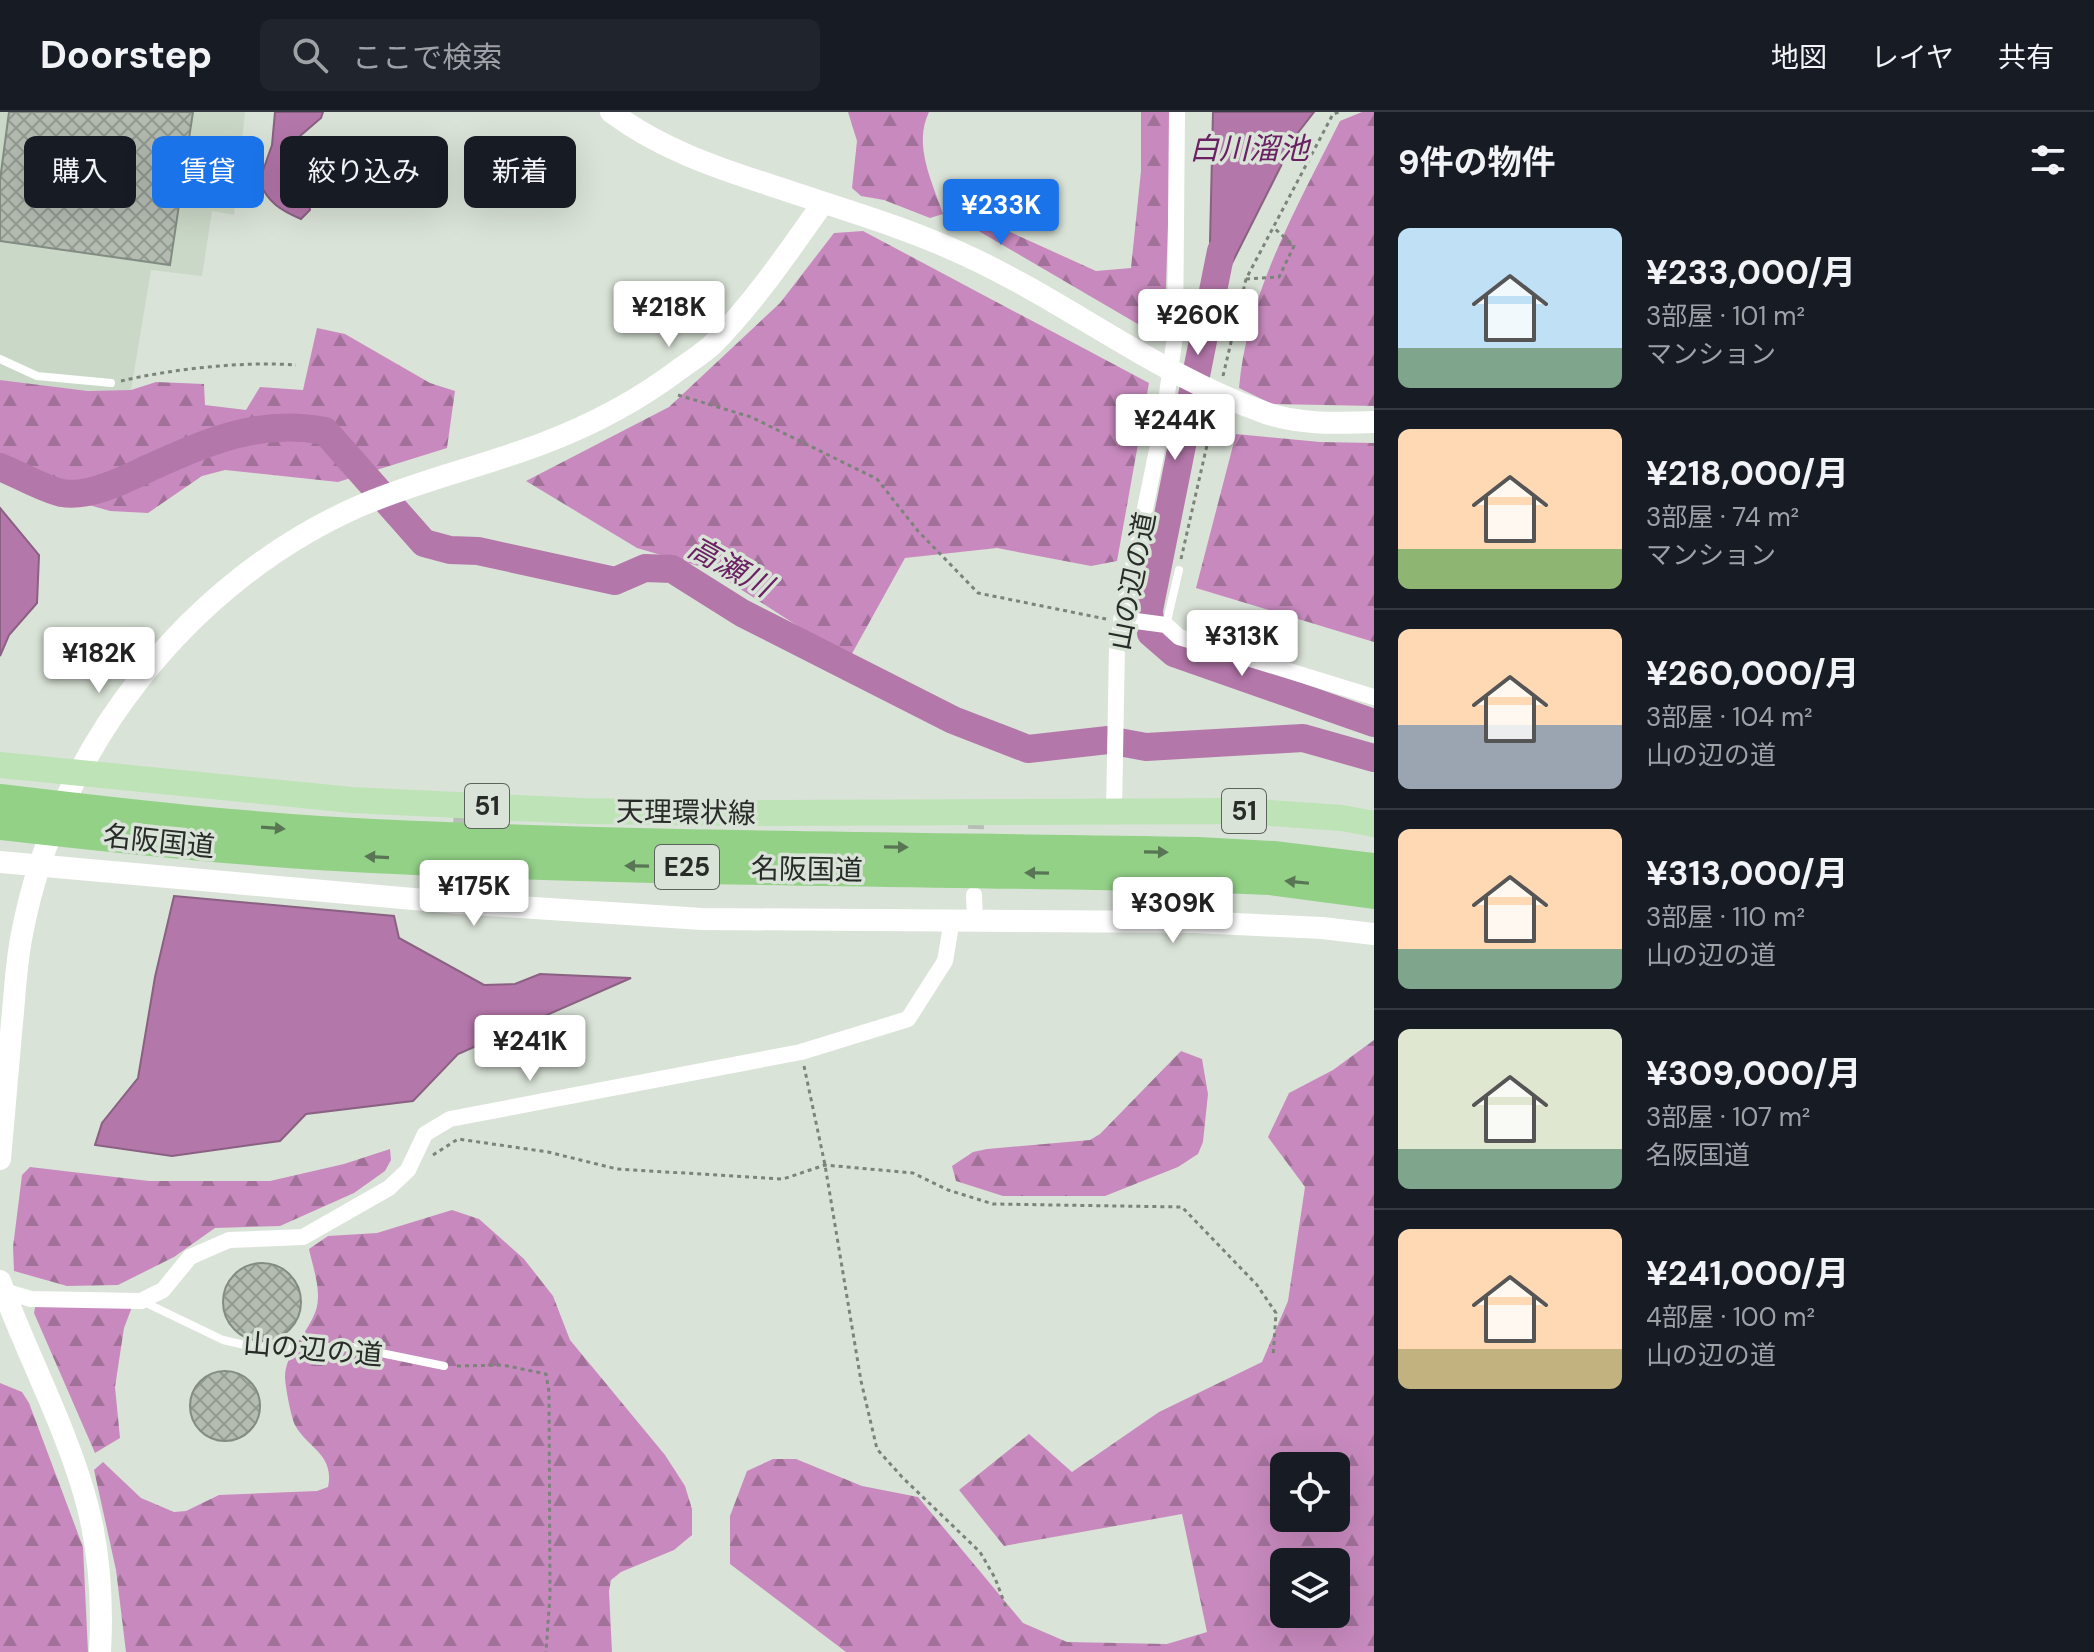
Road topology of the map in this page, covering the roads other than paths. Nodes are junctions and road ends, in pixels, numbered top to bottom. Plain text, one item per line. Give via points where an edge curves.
1 (611, 112) edge
2 (1177, 112) edge
3 (823, 203) junction
4 (0, 359) edge
5 (111, 383) road end
6 (1374, 422) edge
7 (1179, 570) road end
8 (1121, 619) junction
9 (1166, 625) junction
10 (1374, 697) edge
11 (0, 765) edge
12 (0, 800) edge
13 (1114, 812) junction
14 (0, 824) edge
15 (1374, 824) edge
16 (0, 862) edge
17 (1374, 869) edge
18 (974, 895) dead end
19 (1374, 895) edge
20 (952, 920) junction
21 (975, 920) junction
22 (1374, 934) edge
23 (1, 1151) edge
24 (1, 1289) edge
25 (141, 1301) junction
26 (444, 1366) road end
27 (100, 1652) edge

1 - 3 street via 686,155
2 - 8 street, 山の辺の道 via 1175,336 1164,416
3 - 6 street via 964,254 1221,395 1270,414 1319,424
3 - 23 street via 765,284 712,345 655,388 606,417 542,444 405,489 323,524 222,593 167,647 98,740 49,841 22,934
4 - 5 lane via 37,376
7 - 9 lane
8 - 9 street
8 - 13 street, 山の辺の道
9 - 10 street via 1179,637
11 - 13 main road, 天理環状線 / 51 via 352,800 583,811 976,819
12 -> 17 highway, 名阪国道 / E25 via 373,835 1198,853
13 - 15 main road, 天理環状線 / 51 via 1242,811
19 -> 14 highway, 名阪国道 / E25 via 1269,879 1198,876 371,857
16 - 20 street via 702,919
18 - 21 street
20 - 21 street
20 - 25 street via 945,961 908,1019 801,1052 450,1119 425,1134 408,1170 389,1188 303,1237 229,1240 190,1257 163,1290
21 - 22 street via 1195,922
24 - 25 street via 31,1299
24 - 27 street via 84,1493 101,1595
25 - 26 lane, 山の辺の道 via 223,1340 258,1348 352,1347

